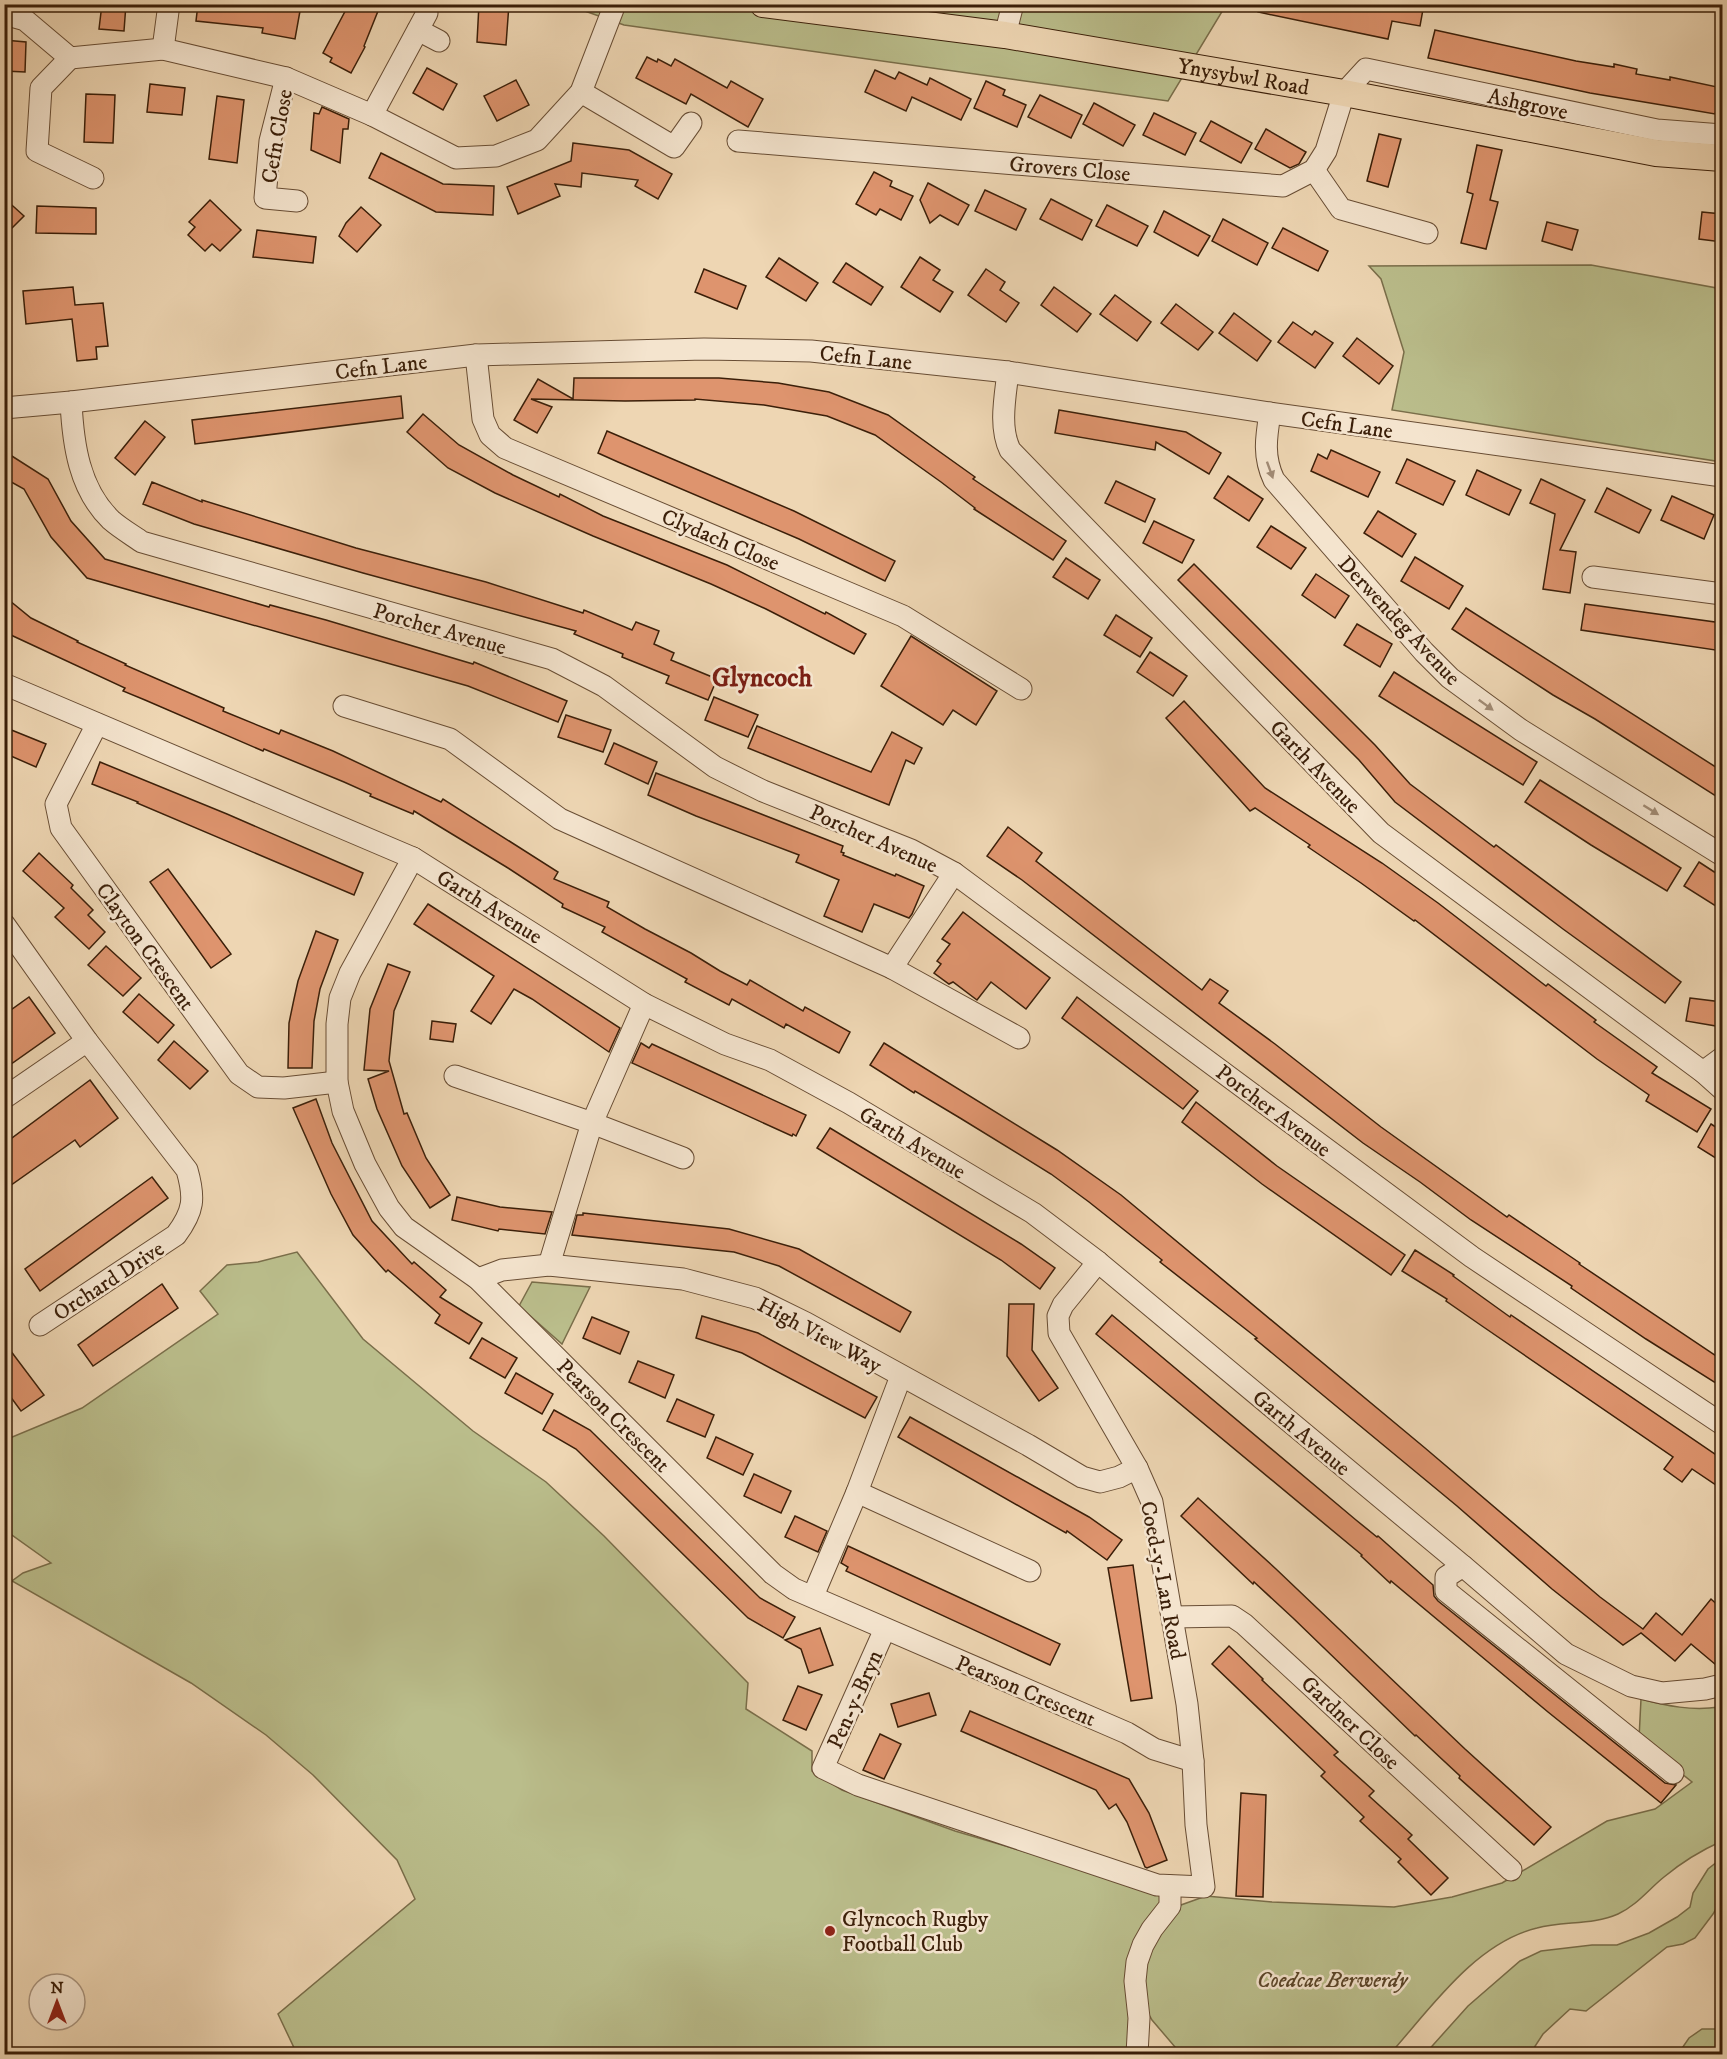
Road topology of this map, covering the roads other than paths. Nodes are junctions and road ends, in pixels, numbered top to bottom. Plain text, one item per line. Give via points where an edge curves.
1 (169, 4) edge
2 (615, 4) edge
3 (763, 4) edge
4 (1013, 4) edge
5 (4, 14) edge
6 (1005, 35) junction
7 (439, 41) dead end
8 (163, 50) junction
9 (70, 58) junction
10 (286, 78) junction
11 (581, 92) junction
12 (1344, 93) junction
13 (372, 116) junction
14 (691, 123) dead end
15 (1722, 135) edge
16 (738, 141) dead end
17 (1722, 158) edge
18 (1314, 170) junction
19 (93, 178) dead end
20 (297, 201) dead end
21 (1427, 233) dead end
22 (476, 355) junction
23 (1008, 372) junction
24 (71, 402) junction
25 (4, 408) edge
26 (1270, 413) junction
27 (1722, 476) edge
28 (1593, 577) dead end
29 (1722, 594) edge
30 (4, 684) edge
31 (1021, 689) dead end
32 (344, 706) dead end
33 (97, 724) junction
34 (1722, 855) edge
35 (413, 858) junction
36 (954, 873) junction
37 (4, 924) edge
38 (891, 968) junction
39 (644, 1004) junction
40 (1019, 1038) dead end
41 (87, 1041) junction
42 (1722, 1058) edge
43 (1703, 1072) junction
44 (454, 1076) dead end
45 (337, 1082) junction
46 (1722, 1089) edge
47 (4, 1098) edge
48 (592, 1123) junction
49 (683, 1158) dead end
50 (1098, 1262) junction
51 (549, 1264) junction
52 (478, 1279) junction
53 (40, 1324) dead end
54 (900, 1376) junction
55 (1722, 1424) edge
56 (1137, 1468) junction
57 (857, 1492) junction
58 (1463, 1566) junction
59 (1030, 1571) dead end
60 (813, 1596) junction
61 (1173, 1617) junction
62 (885, 1629) junction
63 (1722, 1685) edge
64 (1193, 1761) junction
65 (1673, 1773) dead end
66 (1511, 1870) dead end
67 (1164, 1885) junction
68 (1137, 2055) edge

1 - 8 street
2 - 11 street, Cefn Close
3 - 6 main road, Ynysybwl Road
4 - 6 street
5 - 9 street via 25,20
6 - 12 main road, Ynysybwl Road
7 - 13 street via 422,22
8 - 9 street, Cefn Close
8 - 10 street, Cefn Close
9 - 19 street via 41,88 37,151
10 - 13 street, Cefn Close
10 - 20 street, Cefn Close via 270,141 265,198
11 - 13 street, Cefn Close via 537,140 496,156 456,158
11 - 14 street via 674,147
12 - 15 street, Ashgrove via 1366,69 1657,130
12 - 17 main road, Ynysybwl Road via 1656,153
12 - 18 street via 1326,151
16 - 18 street, Grovers Close via 1283,186
18 - 21 street via 1341,209
22 - 23 street, Cefn Lane via 704,349 811,351
22 - 24 street, Cefn Lane
22 - 31 street, Clydach Close via 483,419 490,435 505,448 903,616
23 - 26 street, Cefn Lane
23 - 43 street, Garth Avenue via 1004,419 1010,450 1380,833
24 - 25 street, Cefn Lane
24 - 36 street, Porcher Avenue via 73,437 88,491 111,520 142,542 552,659 604,687 715,767 911,850
26 - 27 street, Cefn Lane
26 -> 34 street, Derwendeg Avenue via 1267,466 1274,480 1450,678 1521,730
28 - 29 street
30 - 33 street, Garth Avenue
32 - 38 street via 450,739 560,819
33 - 35 street, Garth Avenue
33 - 45 street, Clayton Crescent via 56,804 61,828 239,1074 258,1087
35 - 39 street, Garth Avenue
35 - 45 street, Pearson Crescent via 340,998
36 - 38 street
36 - 55 street, Porcher Avenue via 1472,1257
37 - 41 street
38 - 40 street
39 - 48 street
39 - 50 street, Garth Avenue via 724,1044 770,1059 849,1103 1033,1213
41 - 47 street
41 - 53 street, Orchard Drive via 187,1170 192,1185 192,1208 176,1234
42 - 43 street
43 - 46 street, Garth Avenue
44 - 48 street
45 - 52 street, Pearson Crescent via 343,1111 389,1208 404,1227
48 - 49 street
48 - 51 street
50 - 56 street, Coed-y-Lan Road via 1063,1305 1058,1316 1059,1333
50 - 58 street, Garth Avenue
51 - 52 street, High View Way via 502,1269
51 - 54 street, High View Way via 683,1279 755,1298
52 - 60 street, Pearson Crescent via 773,1574
54 - 56 street, High View Way via 1082,1477 1100,1482
54 - 57 street
56 - 61 street, Coed-y-Lan Road via 1152,1502
57 - 59 street
57 - 60 street
58 - 63 street, Garth Avenue via 1566,1654 1631,1686 1662,1693
58 - 65 street via 1446,1577 1446,1591
60 - 62 street, Pearson Crescent
61 - 64 street, Coed-y-Lan Road
61 - 66 street, Gardner Close via 1232,1616 1244,1624
62 - 64 street, Pearson Crescent via 1127,1733 1154,1749
62 - 67 street, Pen-y-Bryn via 823,1768 858,1785
64 - 67 street, Coed-y-Lan Road via 1204,1887
67 - 68 street via 1170,1906 1152,1929 1137,1962

